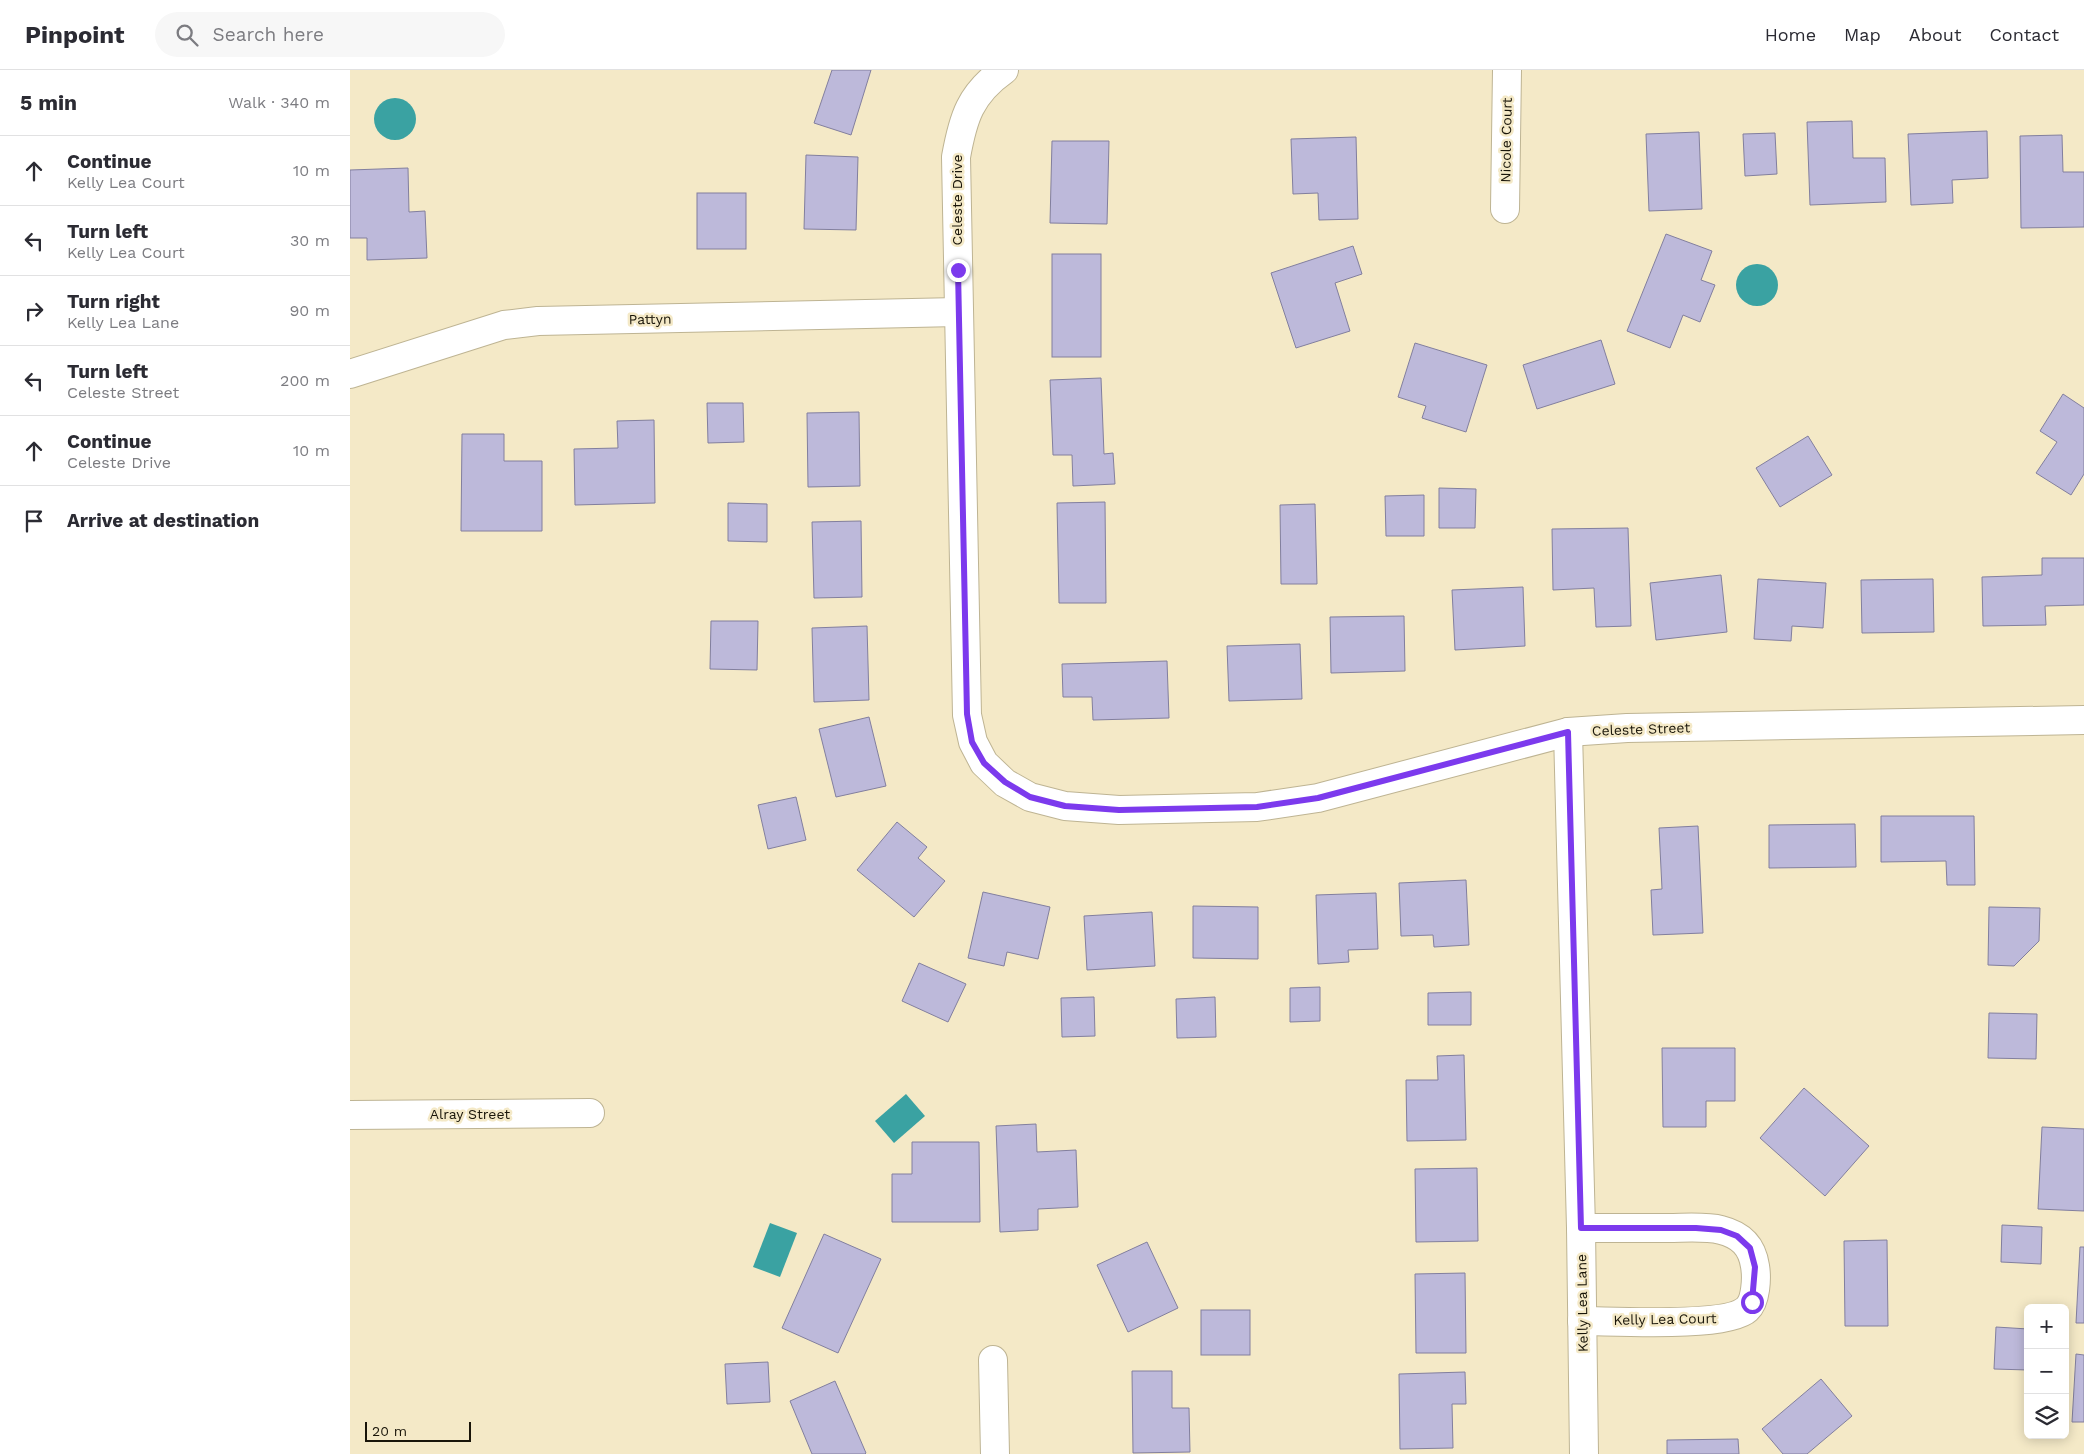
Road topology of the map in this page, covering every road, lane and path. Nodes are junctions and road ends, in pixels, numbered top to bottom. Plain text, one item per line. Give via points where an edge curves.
1 (1004, 70) edge
2 (1507, 70) edge
3 (1505, 209) dead end
4 (958, 312) junction
5 (350, 374) edge
6 (2084, 720) edge
7 (1568, 732) junction
8 (590, 1113) dead end
9 (350, 1115) edge
10 (1581, 1228) junction
11 (1582, 1321) junction
12 (993, 1360) dead end
13 (995, 1454) edge
14 (1584, 1454) edge

1 - 4 street, Celeste Drive via 978,93 962,124 956,157
2 - 3 street, Nicole Court
4 - 5 street, Pattyn via 538,321 496,327
4 - 7 street, Celeste Street via 967,714 972,742 984,763 1005,782 1030,797 1065,806 1119,810 1257,807 1318,798
6 - 7 street, Celeste Street via 1627,728
7 - 10 street, Kelly Lea Lane
8 - 9 street, Alray Street
10 - 11 street, Kelly Lea Lane
10 - 11 street, Kelly Lea Court via 1721,1230 1737,1236 1750,1248 1755,1267 1752,1302 1746,1310 1731,1316 1688,1321
11 - 14 street, Kelly Lea Lane
12 - 13 street

